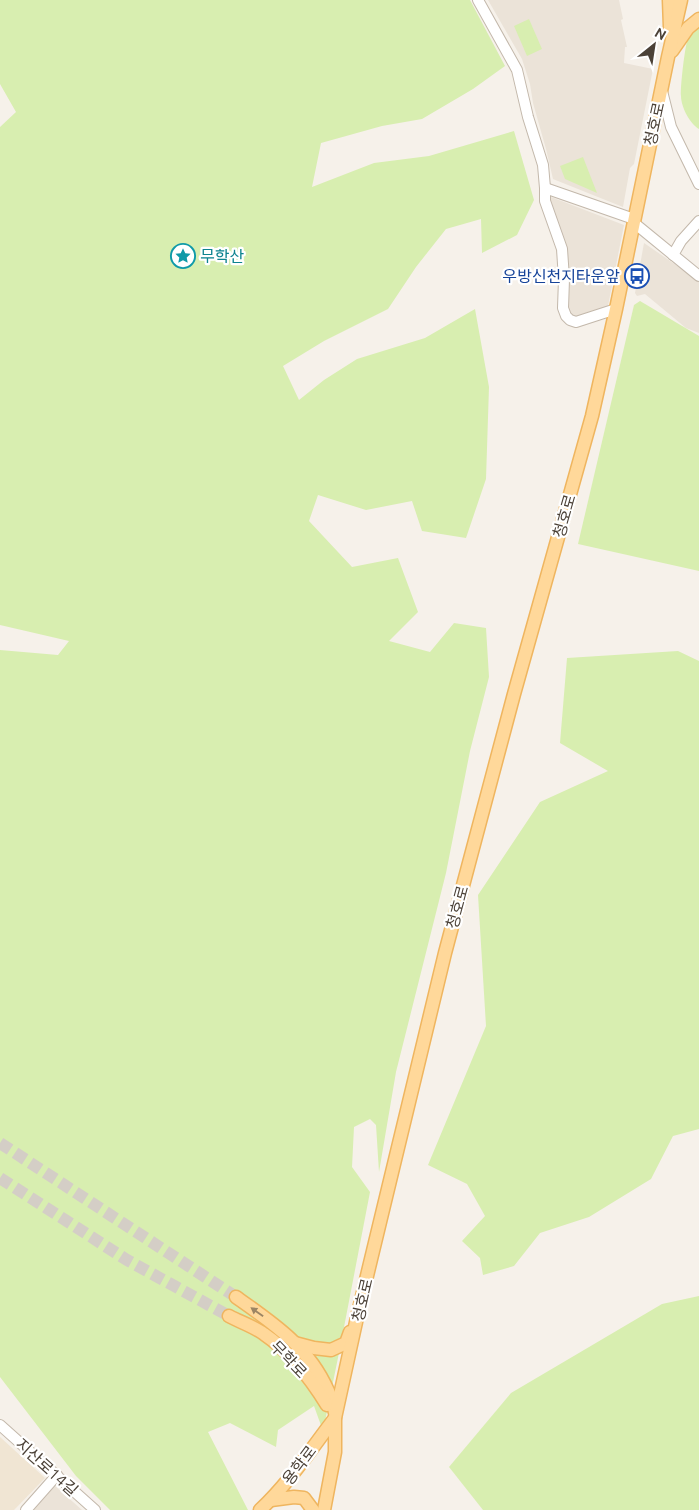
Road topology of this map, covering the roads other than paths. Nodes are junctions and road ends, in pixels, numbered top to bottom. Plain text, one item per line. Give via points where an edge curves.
1 (478, 0) edge
2 (669, 0) edge
3 (682, 0) edge
4 (699, 19) edge
5 (668, 57) junction
6 (661, 88) junction
7 (699, 184) edge
8 (545, 188) junction
9 (634, 220) junction
10 (699, 221) edge
11 (673, 255) junction
12 (699, 276) edge
13 (616, 309) junction
14 (236, 1297) tunnel mouth
15 (358, 1314) junction
16 (229, 1316) tunnel mouth
17 (295, 1343) junction
18 (335, 1418) junction
19 (0, 1425) edge
20 (57, 1476) junction
21 (271, 1500) junction
22 (26, 1510) edge
23 (95, 1510) edge
24 (260, 1510) edge
25 (313, 1510) edge
26 (324, 1510) edge

1 - 8 street via 517,70
2 - 5 main road
3 - 5 main road, 청호로
4 - 5 main road via 688,28
5 - 6 main road, 청호로
6 - 7 street, 청호로 via 671,127
6 - 9 main road, 청호로
8 - 9 street
8 - 13 street via 545,201 562,249 563,308 566,316 576,322
9 - 11 street
9 - 13 main road, 청호로
10 - 11 street
11 - 12 street
13 - 15 main road, 청호로 via 592,416 445,953
17 -> 14 main road
15 - 17 main road via 346,1343 331,1350
15 - 18 main road, 청호로
16 - 18 main road, 무학로 via 263,1333 288,1354 320,1393
17 - 18 main road via 322,1376 334,1405
18 - 21 main road, 용학로
18 - 26 main road, 청호로 via 335,1452
19 - 20 street, 지산로14길
20 - 22 street
20 - 23 street, 지산로14길
21 - 24 main road, 용학로
21 - 25 main road via 304,1498

